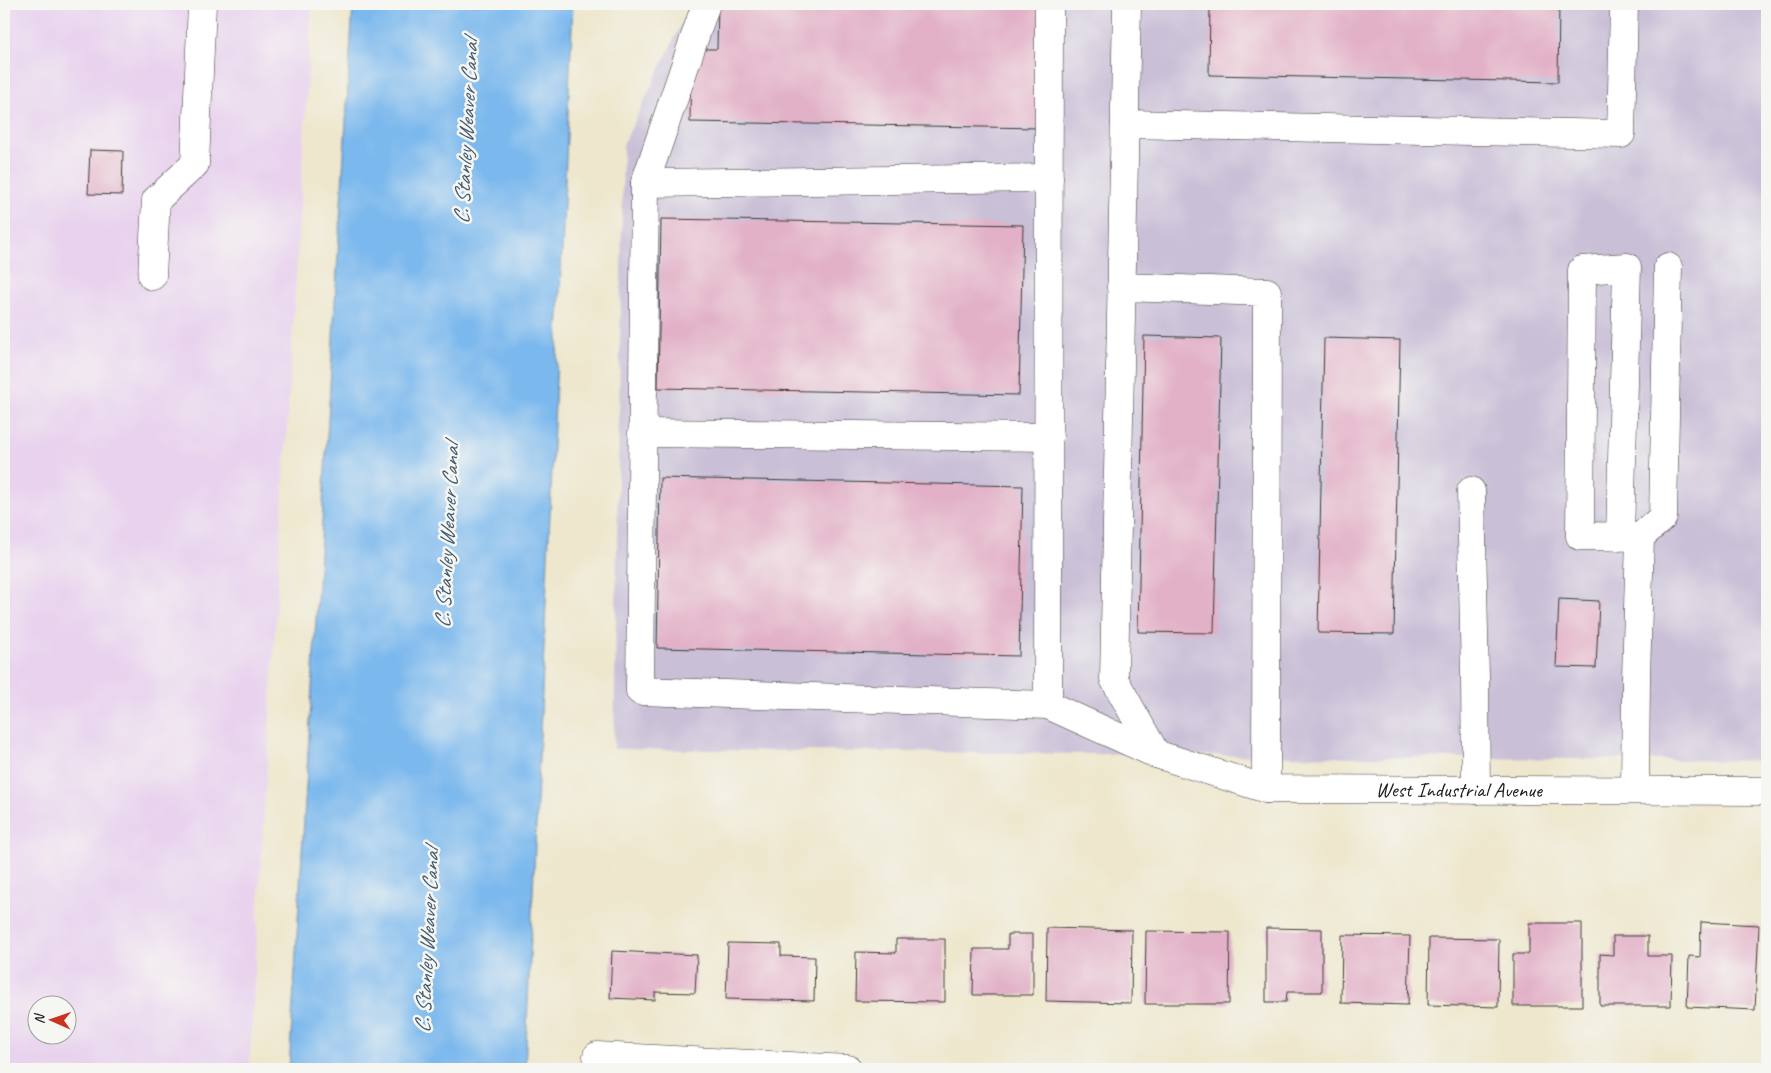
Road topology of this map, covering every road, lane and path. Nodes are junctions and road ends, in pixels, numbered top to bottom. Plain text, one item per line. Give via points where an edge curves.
1 (202, 4) edge
2 (706, 4) edge
3 (1049, 4) edge
4 (1127, 4) edge
5 (1624, 4) edge
6 (1125, 124) junction
7 (1049, 178) junction
8 (645, 183) junction
9 (1668, 267) dead end
10 (152, 276) dead end
11 (1121, 287) junction
12 (642, 433) junction
13 (1049, 437) junction
14 (1471, 490) dead end
15 (1630, 537) junction
16 (1048, 705) junction
17 (1156, 754) junction
18 (1266, 788) junction
19 (1476, 790) junction
20 (1635, 790) junction
21 (1767, 791) edge
22 (597, 1056) dead end
23 (848, 1069) edge

1 - 10 street via 195,164 156,200
2 - 8 street
3 - 7 street
4 - 6 street
5 - 6 street via 1621,134
6 - 11 street
7 - 8 street
7 - 13 street
8 - 12 street
9 - 15 street via 1663,517
11 - 17 street via 1114,680
11 - 18 street via 1267,292
12 - 13 street
12 - 16 street via 640,691
13 - 16 street
14 - 19 street
15 - 15 street via 1580,536 1582,270 1627,267
15 - 20 street via 1636,678
16 - 17 street, West Industrial Avenue
17 - 18 street, West Industrial Avenue
18 - 19 street, West Industrial Avenue
19 - 20 street, West Industrial Avenue
20 - 21 street, West Industrial Avenue
22 - 23 street

